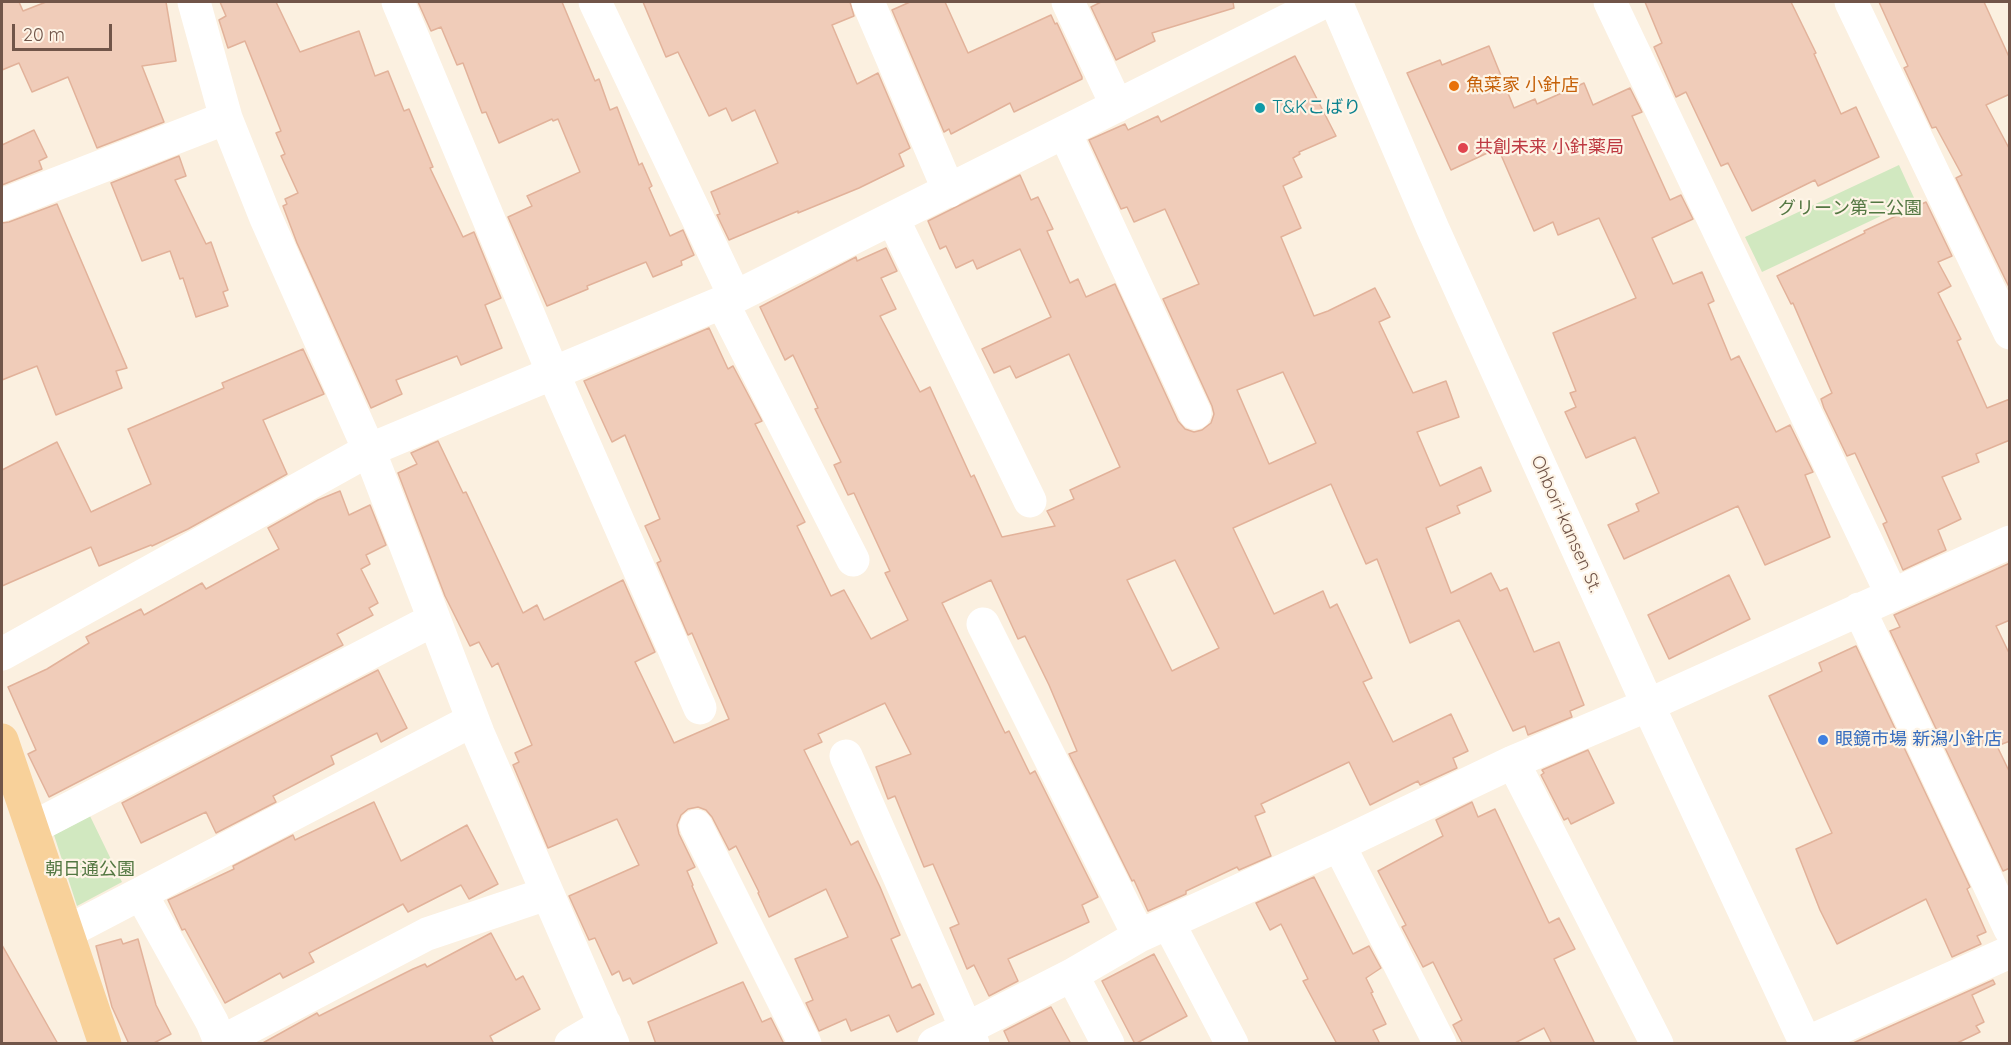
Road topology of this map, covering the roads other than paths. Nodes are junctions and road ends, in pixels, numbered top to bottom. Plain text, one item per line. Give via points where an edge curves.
1 (194, 2) edge
2 (398, 2) edge
3 (595, 2) edge
4 (868, 2) edge
5 (1068, 2) edge
6 (1324, 2) edge
7 (1336, 2) edge
8 (1610, 2) edge
9 (1851, 2) edge
10 (1117, 106) junction
11 (226, 118) junction
12 (1065, 133) junction
13 (949, 191) junction
14 (2, 205) edge
15 (893, 219) junction
16 (728, 300) junction
17 (2010, 333) edge
18 (553, 373) junction
19 (1195, 412) dead end
20 (369, 450) junction
21 (1030, 501) dead end
22 (2010, 542) edge
23 (853, 560) dead end
24 (1892, 595) junction
25 (1859, 609) junction
26 (434, 620) junction
27 (983, 624) dead end
28 (2, 654) edge
29 (1648, 705) junction
30 (700, 708) dead end
31 (472, 720) junction
32 (2, 740) edge
33 (846, 756) dead end
34 (1513, 762) junction
35 (8, 781) edge
36 (696, 826) dead end
37 (32, 828) junction
38 (1339, 846) junction
39 (141, 894) junction
40 (546, 894) junction
41 (1169, 924) junction
42 (67, 932) junction
43 (1138, 936) junction
44 (2007, 954) edge
45 (1072, 975) junction
46 (609, 1034) edge
47 (969, 1036) edge
48 (221, 1043) edge
49 (1806, 1043) edge
50 (105, 1044) edge
51 (571, 1044) edge
52 (805, 1044) edge
53 (934, 1044) edge
54 (1108, 1044) edge
55 (1232, 1044) edge
56 (1440, 1044) edge
57 (1657, 1044) edge

1 - 11 street
2 - 18 street
3 - 16 street
4 - 13 street
5 - 10 street
6 - 10 street
7 - 29 street, Ohbori-kansen St. via 1433,229
8 - 24 street
9 - 17 street
10 - 12 street
11 - 14 street
11 - 20 street
12 - 13 street
12 - 19 street
13 - 15 street
15 - 16 street
15 - 21 street
16 - 18 street
16 - 23 street
18 - 20 street
18 - 30 street
20 - 26 street
20 - 28 street
22 - 24 street
24 - 25 street
25 - 29 street
25 - 44 street
26 - 31 street
26 - 37 street
27 - 43 street
29 - 34 street
29 - 49 street, Ohbori-kansen St.
31 - 39 street
31 - 40 street
32 - 35 main road
33 - 47 street
34 - 38 street
34 - 57 street
35 - 37 main road
36 - 52 street
37 - 42 main road
38 - 41 street
38 - 56 street
39 - 42 street
39 - 48 street
40 - 46 street
40 - 48 street via 427,934
41 - 43 street
41 - 55 street
42 - 50 main road
43 - 45 street
44 - 49 street
45 - 47 street
45 - 54 street
46 - 51 street
47 - 53 street

